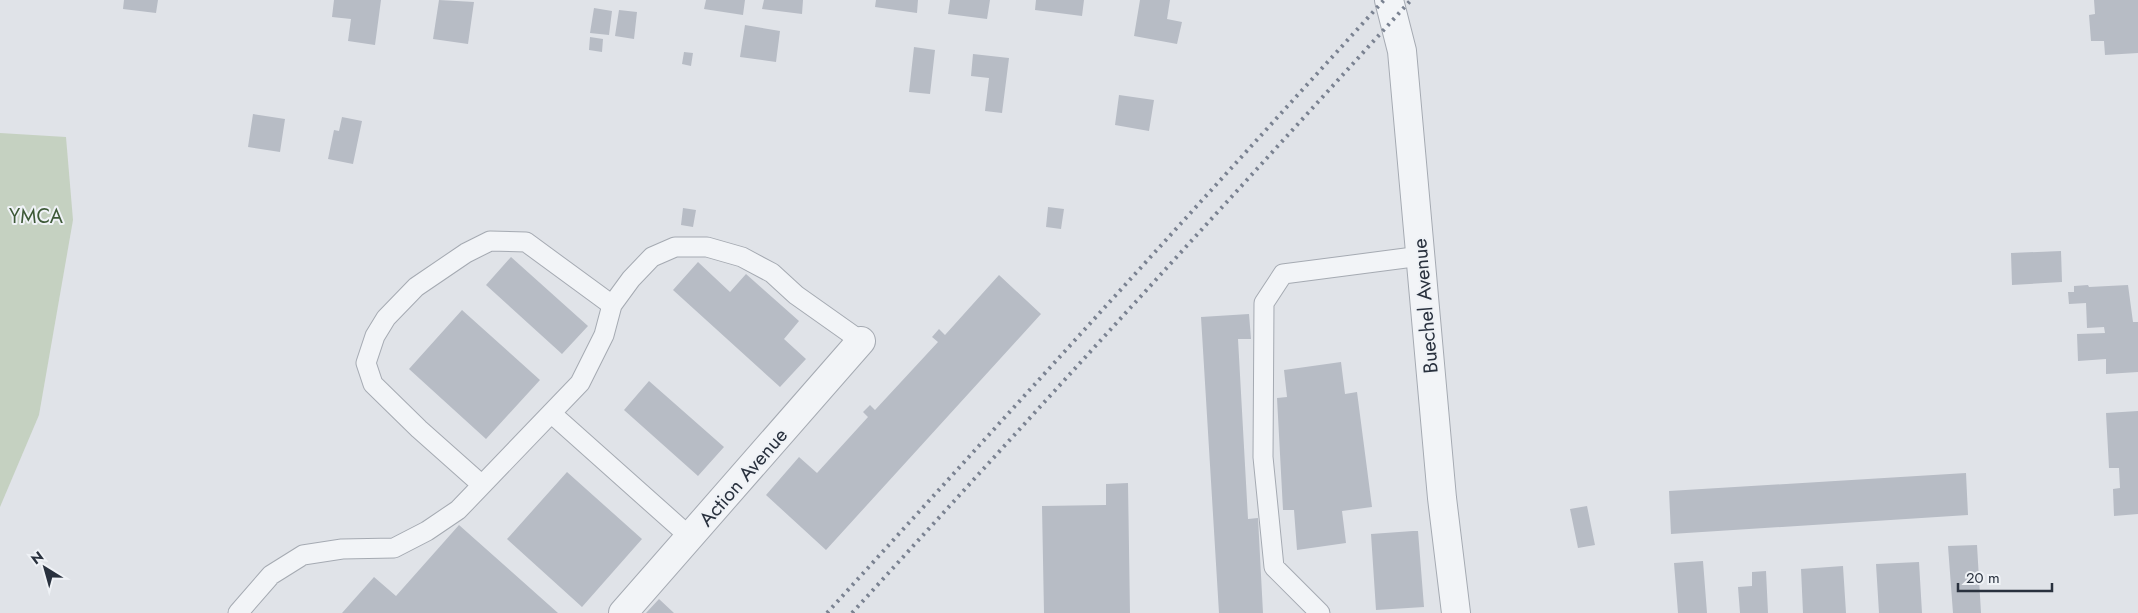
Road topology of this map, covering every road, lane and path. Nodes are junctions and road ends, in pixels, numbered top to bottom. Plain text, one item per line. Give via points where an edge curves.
1 (1389, 0) edge
2 (1421, 256) junction
3 (612, 305) junction
4 (861, 341) joint
5 (551, 413) junction
6 (482, 484) junction
7 (690, 538) junction
8 (238, 613) edge
9 (624, 613) edge
10 (1320, 613) edge
11 (1456, 613) edge

1 - 2 street, Buechel Avenue via 1402,51
2 - 10 lane via 1283,274 1264,303 1264,457 1274,567
2 - 11 street, Buechel Avenue via 1442,498
3 - 4 lane via 652,257 676,248 707,247 742,257 772,273 796,295
3 - 5 lane via 604,335 580,383
3 - 6 lane via 526,242 490,240 416,287 386,318 375,336 366,362 373,384
4 - 7 street, Action Avenue
5 - 6 lane
5 - 7 lane
6 - 8 lane via 458,510 394,548 303,555 271,575
7 - 9 street, Action Avenue

